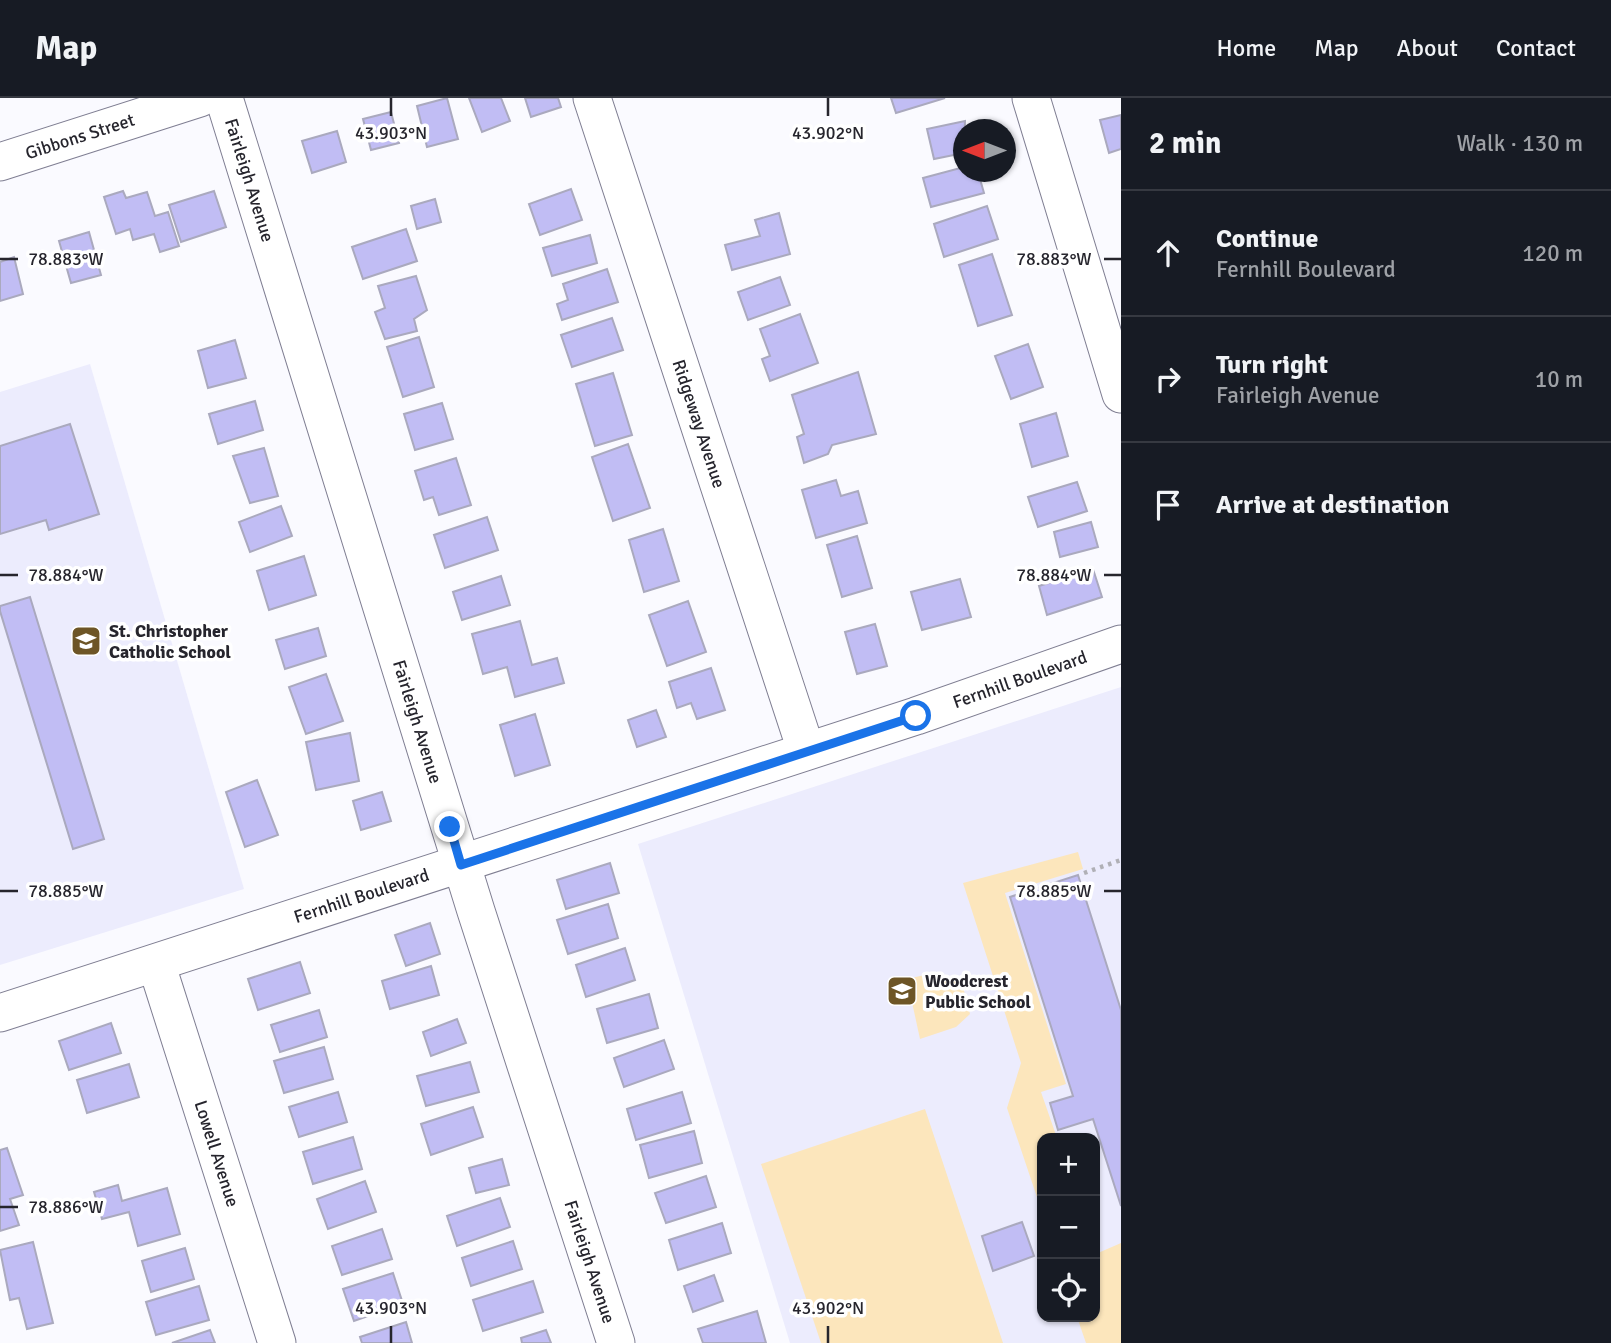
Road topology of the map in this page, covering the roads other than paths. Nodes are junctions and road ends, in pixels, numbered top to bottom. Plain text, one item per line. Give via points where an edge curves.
1 (200, 98) edge
2 (224, 98) edge
3 (592, 98) edge
4 (1031, 98) edge
5 (0, 162) edge
6 (1121, 394) edge
7 (1121, 644) edge
8 (806, 750) junction
9 (461, 865) junction
10 (156, 963) junction
11 (0, 1013) edge
12 (277, 1343) edge
13 (616, 1343) edge

1 - 5 street, Gibbons Street
2 - 9 street, Fairleigh Avenue
3 - 8 street, Ridgeway Avenue
4 - 6 street
7 - 8 street, Fernhill Boulevard
8 - 9 street, Fernhill Boulevard
9 - 10 street, Fernhill Boulevard
9 - 13 street, Fairleigh Avenue
10 - 11 street, Fernhill Boulevard
10 - 12 street, Lowell Avenue

